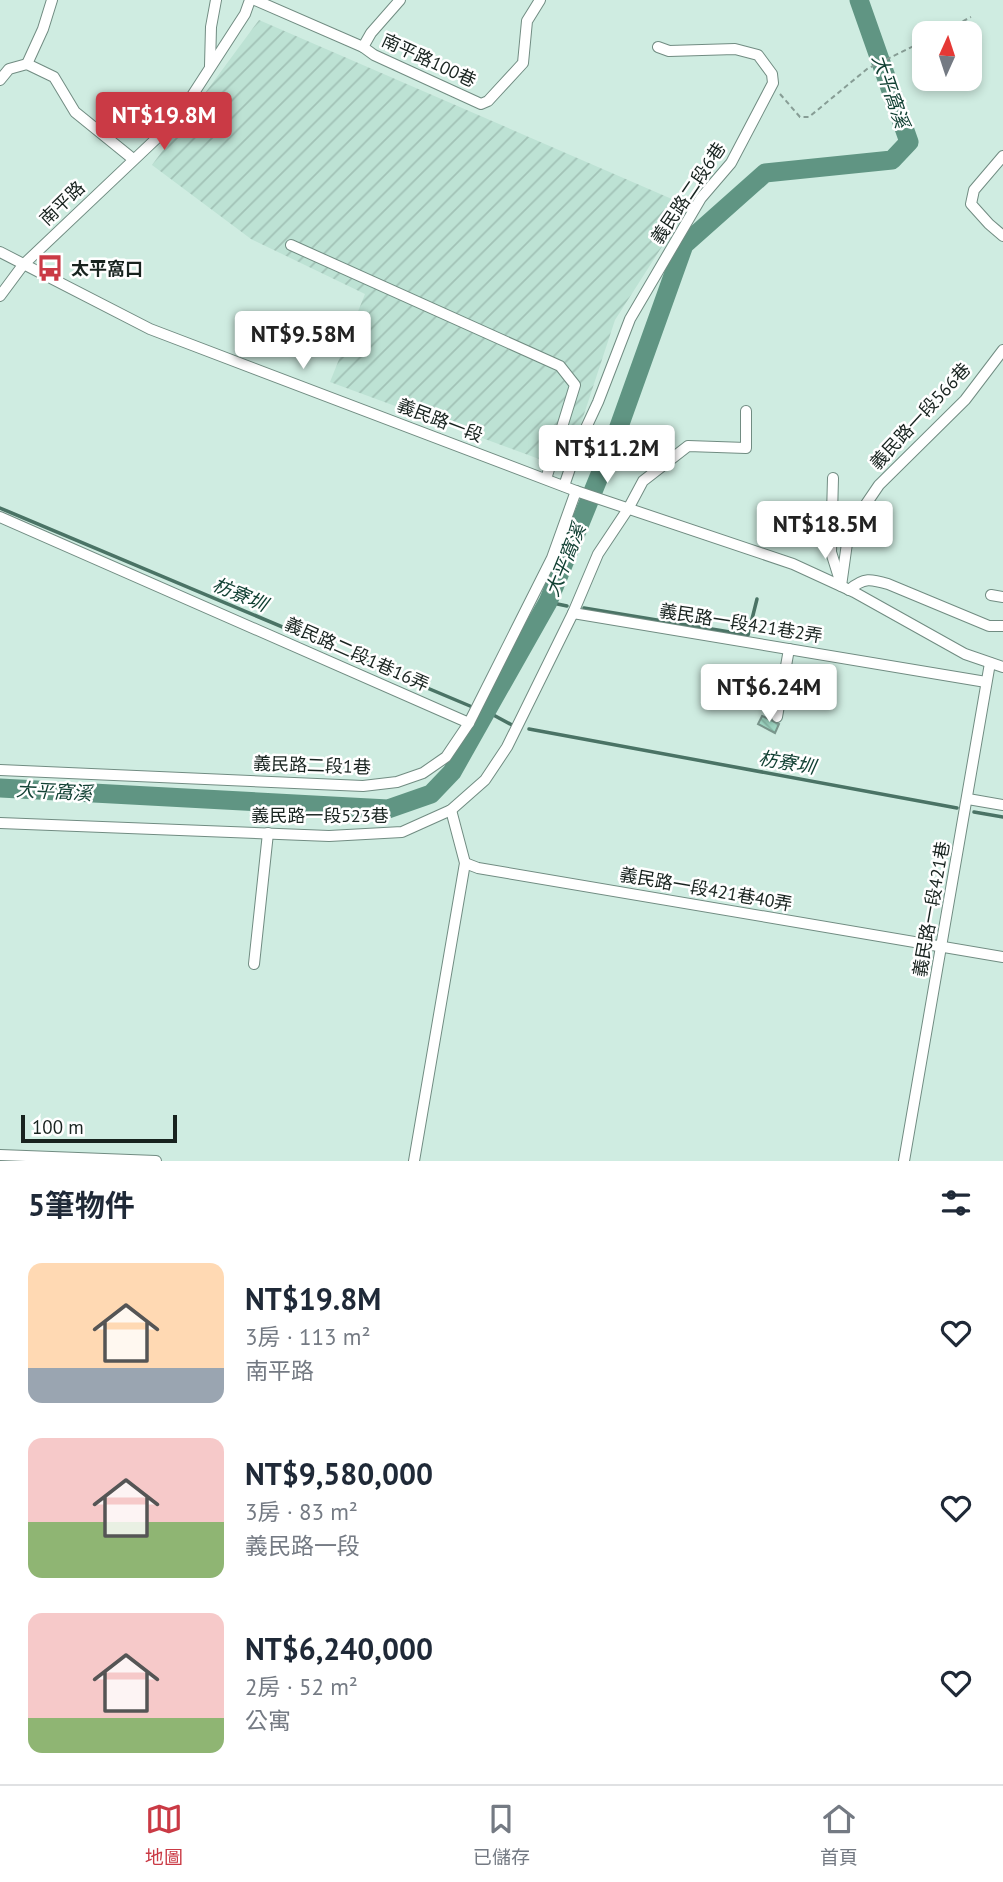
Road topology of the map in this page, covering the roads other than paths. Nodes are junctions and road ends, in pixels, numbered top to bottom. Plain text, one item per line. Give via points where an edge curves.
1 (52, 0) edge
2 (216, 0) edge
3 (252, 0) edge
4 (400, 0) edge
5 (540, 0) edge
6 (363, 47) junction
7 (658, 47) dead end
8 (27, 64) junction
9 (4, 66) edge
10 (210, 69) junction
11 (0, 80) edge
12 (1003, 156) edge
13 (133, 159) junction
14 (1003, 236) edge
15 (291, 245) dead end
16 (0, 252) edge
17 (23, 265) junction
18 (0, 296) edge
19 (1003, 350) edge
20 (746, 411) dead end
21 (833, 478) dead end
22 (546, 479) junction
23 (564, 486) junction
24 (576, 491) junction
25 (628, 509) junction
26 (0, 517) edge
27 (845, 588) junction
28 (573, 613) junction
29 (1003, 626) edge
30 (789, 649) junction
31 (990, 663) junction
32 (1003, 667) edge
33 (986, 682) junction
34 (777, 717) dead end
35 (469, 723) junction
36 (0, 769) edge
37 (968, 799) junction
38 (1003, 805) edge
39 (451, 810) junction
40 (0, 823) edge
41 (268, 833) junction
42 (465, 863) junction
43 (942, 947) junction
44 (1003, 957) edge
45 (254, 964) dead end
46 (0, 1155) edge
47 (156, 1161) edge
48 (415, 1161) edge
49 (904, 1161) edge

1 - 8 street
2 - 10 street
3 - 6 street, 南平路100巷
3 - 10 street, 南平路
4 - 6 street, 南平路100巷
5 - 6 street, 南平路100巷 via 527,21 523,64 481,104
7 - 23 street, 義民路二段6巷 via 669,51 735,49 758,55 773,83 731,163 701,198 630,319
8 - 9 street
8 - 13 street via 54,77 75,112
9 - 11 street
10 - 13 street, 南平路 via 177,119
12 - 14 street via 974,190 971,204
13 - 17 street, 南平路
15 - 22 street via 560,366 575,385
16 - 17 street, 義民路一段
17 - 18 street, 南平路
17 - 22 street, 義民路一段 via 150,329
19 - 27 street, 義民路一段566巷 via 965,400 879,485 849,529
20 - 25 street, 義民路一段523巷 via 746,448 688,446 643,481
21 - 27 street via 831,552
22 - 23 street, 義民路一段
23 - 24 street, 義民路一段
24 - 25 street, 義民路一段
24 - 35 street, 義民路二段1巷 via 552,558
25 - 27 street via 793,564
25 - 28 street, 義民路一段523巷 via 598,554
26 - 35 street, 義民路二段1巷16弄
27 - 29 street via 871,579 989,626
27 - 31 street
28 - 30 street, 義民路一段421巷2弄
28 - 39 street, 義民路一段523巷 via 507,747 485,780
30 - 33 street, 義民路一段421巷2弄
30 - 34 street
31 - 32 street
31 - 33 street, 義民路一段421巷
33 - 37 street, 義民路一段421巷
35 - 36 street, 義民路二段1巷 via 446,757 423,773 363,786
37 - 38 street
37 - 43 street, 義民路一段421巷
39 - 41 street, 義民路一段523巷 via 402,832
39 - 42 street
40 - 41 street, 義民路一段523巷
41 - 45 street
42 - 43 street, 義民路一段421巷40弄
42 - 48 street
43 - 44 street, 義民路一段421巷40弄
43 - 49 street, 義民路一段421巷
46 - 47 street

